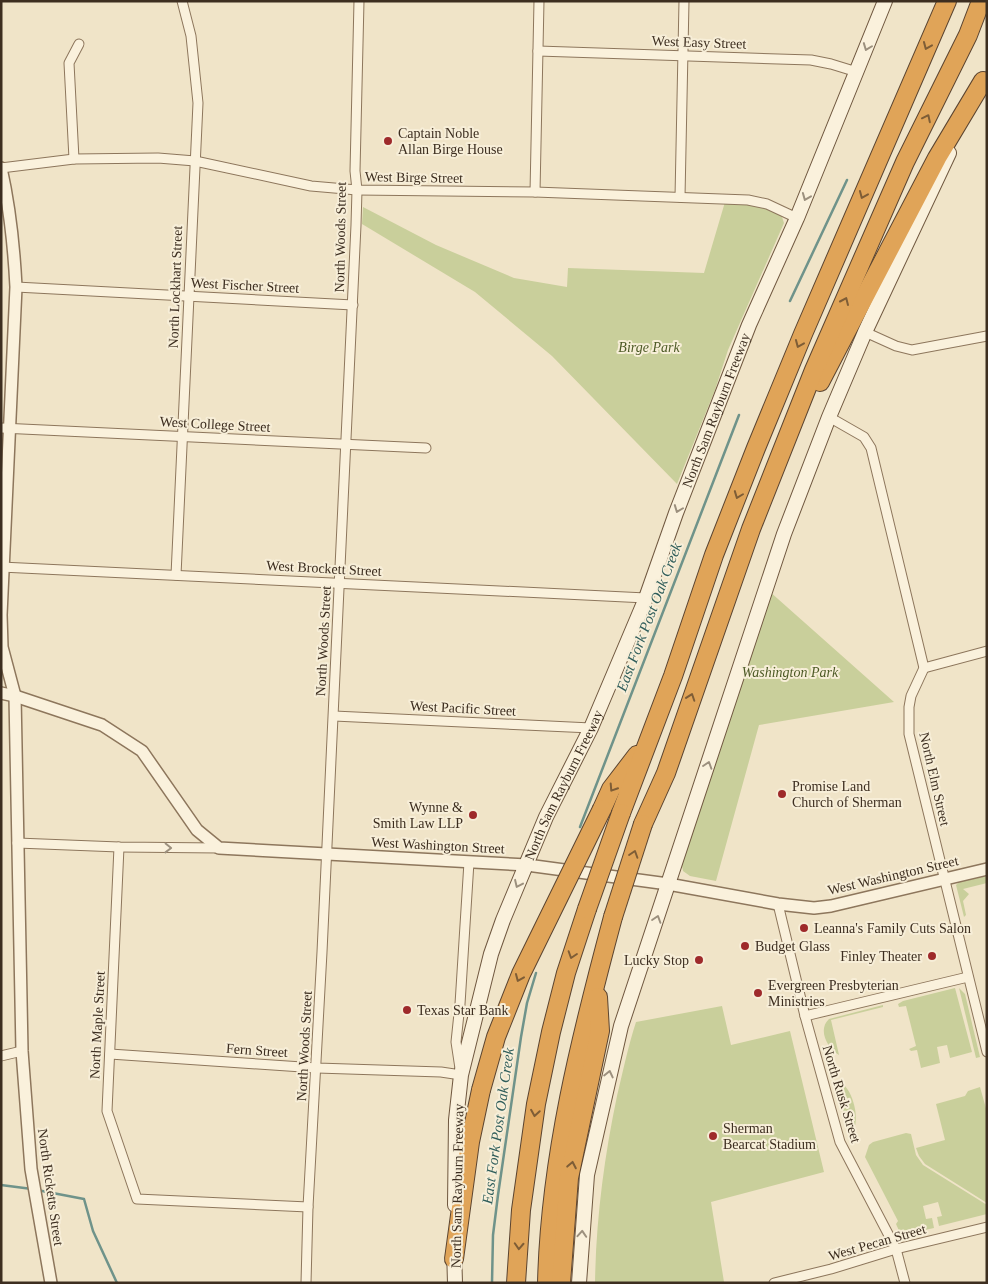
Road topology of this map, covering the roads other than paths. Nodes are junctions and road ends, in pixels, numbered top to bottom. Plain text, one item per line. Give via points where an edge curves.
1 (182, 1) edge
2 (360, 1) edge
3 (539, 1) edge
4 (684, 1) edge
5 (885, 1) edge
6 (981, 1) edge
7 (945, 4) edge
8 (79, 44) dead end
9 (538, 51) junction
10 (683, 55) junction
11 (857, 72) junction
12 (985, 77) edge
13 (74, 159) junction
14 (195, 161) junction
15 (1, 168) edge
16 (357, 190) junction
17 (535, 192) junction
18 (680, 197) junction
19 (797, 218) junction
20 (16, 288) junction
21 (188, 296) junction
22 (353, 305) junction
23 (865, 332) junction
24 (987, 336) edge
25 (829, 417) junction
26 (6, 429) edge
27 (182, 436) junction
28 (346, 445) junction
29 (426, 448) dead end
30 (776, 467) junction
31 (3, 567) edge
32 (176, 574) junction
33 (340, 582) junction
34 (646, 598) junction
35 (987, 651) edge
36 (924, 668) junction
37 (1, 692) edge
38 (15, 696) junction
39 (334, 716) junction
40 (591, 728) junction
41 (648, 741) junction
42 (17, 843) junction
43 (119, 847) junction
44 (219, 848) junction
45 (327, 854) junction
46 (469, 862) junction
47 (526, 865) junction
48 (987, 869) edge
49 (944, 879) junction
50 (668, 884) junction
51 (778, 904) junction
52 (597, 975) junction
53 (968, 977) junction
54 (805, 1016) junction
55 (22, 1052) junction
56 (987, 1052) edge
57 (110, 1054) junction
58 (1, 1056) edge
59 (316, 1068) junction
60 (462, 1075) junction
61 (308, 1207) junction
62 (987, 1226) edge
63 (896, 1249) junction
64 (454, 1259) junction
65 (50, 1283) edge
66 (306, 1283) edge
67 (455, 1283) edge
68 (516, 1283) edge
69 (547, 1283) edge
70 (562, 1283) edge
71 (580, 1283) edge
72 (774, 1283) edge
73 (905, 1283) edge

1 - 14 street, North Lockhart Street via 191,36 198,102
2 - 16 street, North Woods Street
3 - 9 street
4 - 10 street
5 -> 11 main road, North Sam Rayburn Freeway
30 -> 6 highway via 814,370 901,171 968,35
7 -> 41 highway via 756,448
8 - 13 street via 69,63
9 - 10 street, West Easy Street
9 - 17 street
10 - 11 street, West Easy Street via 811,60
10 - 18 street
11 -> 19 main road, North Sam Rayburn Freeway
12 - 23 main road
12 - 30 highway via 937,158
13 - 14 street, West Birge Street
13 - 15 street, West Birge Street
14 - 16 street, West Birge Street via 311,186
14 - 21 street, North Lockhart Street
15 - 20 street, North Ricketts Street via 14,251
16 - 17 street, West Birge Street
16 - 22 street, North Woods Street
17 - 18 street, West Birge Street
18 - 19 street, West Birge Street via 748,200 767,204
19 -> 34 main road, North Sam Rayburn Freeway via 749,325
20 - 21 street, West Fischer Street
20 - 26 street, North Ricketts Street
21 - 22 street, West Fischer Street
21 - 27 street, North Lockhart Street
22 - 28 street, North Woods Street
23 - 24 street via 912,350
23 - 25 main road
25 - 36 street via 864,437 871,448
50 -> 25 main road via 784,534
26 - 27 street, West College Street
26 - 31 street, North Ricketts Street
27 - 28 street, West College Street
27 - 32 street, North Lockhart Street
28 - 29 street, West College Street
28 - 33 street, North Woods Street
52 -> 30 highway, bridge via 643,824 666,773 736,567
31 - 32 street, West Brockett Street
31 - 38 street, North Ricketts Street via 2,647
32 - 33 street, West Brockett Street
33 - 34 street, West Brockett Street
33 - 39 street, North Woods Street
34 - 40 main road, North Sam Rayburn Freeway
35 - 36 street
36 - 49 street, North Elm Street via 911,696 909,734
37 - 38 street
38 - 42 street, North Ricketts Street
38 - 44 street via 102,725 142,751 197,830
39 - 40 street, West Pacific Street
39 - 45 street, North Woods Street
40 - 47 main road, North Sam Rayburn Freeway via 546,817
41 -> 64 highway, bridge via 611,789 521,974 496,1037 470,1142
41 -> 68 highway, bridge via 587,909 551,1032 536,1104 521,1210
42 - 43 street
42 - 55 street, North Ricketts Street
43 -> 44 street
43 - 57 street, North Maple Street
44 - 45 street, West Washington Street
45 - 46 street, West Washington Street
45 - 59 street, North Woods Street
46 - 47 street, West Washington Street
46 - 60 street via 456,1042
47 - 50 street, West Washington Street
47 -> 60 main road, North Sam Rayburn Freeway via 490,954
48 - 49 street, West Washington Street
49 - 51 street, West Washington Street via 831,906 814,908
49 - 53 street, North Elm Street
50 - 51 street, West Washington Street
71 -> 50 main road via 587,1176 602,1104 621,1026
51 - 54 street, North Rusk Street
52 - 69 highway via 563,1130 551,1209
70 -> 52 highway via 569,1178 600,1031
53 - 54 street
53 - 56 street, North Elm Street
54 - 63 street, North Rusk Street via 840,1142
55 - 58 street
55 - 65 street, North Ricketts Street via 31,1169
57 - 59 street, Fern Street
57 - 61 street, North Maple Street via 107,1111 137,1199
59 - 60 street, Fern Street
59 - 61 street, North Woods Street
60 - 64 main road, North Sam Rayburn Freeway via 456,1120
61 - 66 street, North Woods Street
62 - 63 street, West Pecan Street
63 - 72 street, West Pecan Street
63 - 73 street, North Rusk Street
64 - 67 main road, North Sam Rayburn Freeway

